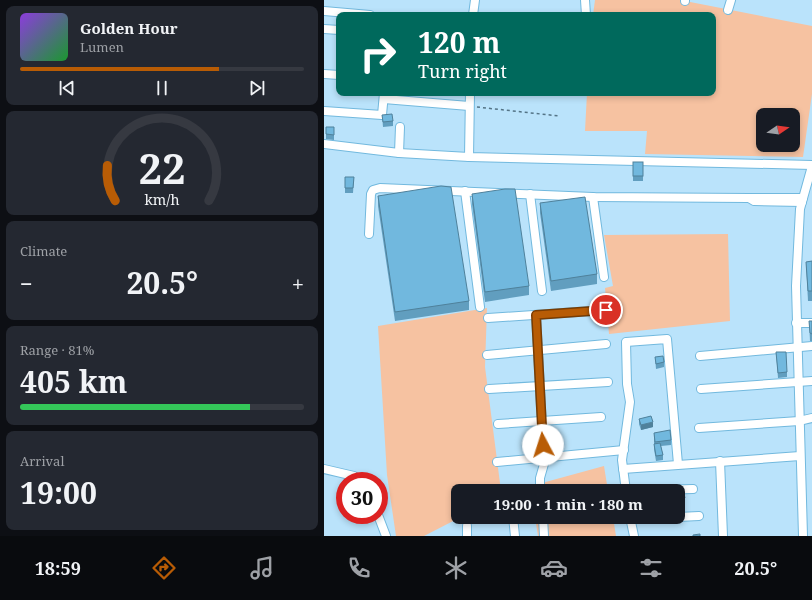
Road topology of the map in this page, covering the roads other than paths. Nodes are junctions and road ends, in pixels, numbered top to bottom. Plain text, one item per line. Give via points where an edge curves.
1 (475, 0) edge
2 (585, 0) edge
3 (731, 0) edge
4 (728, 10) dead end
5 (324, 11) edge
6 (336, 12) edge
7 (473, 12) edge
8 (586, 12) edge
9 (324, 28) edge
10 (336, 30) edge
11 (324, 74) edge
12 (336, 75) edge
13 (384, 96) edge
14 (470, 96) edge
15 (469, 106) junction
16 (324, 111) edge
17 (400, 127) dead end
18 (324, 144) edge
19 (399, 154) junction
20 (469, 157) junction
21 (812, 165) edge
22 (465, 190) junction
23 (530, 194) junction
24 (593, 197) junction
25 (803, 200) junction
26 (369, 234) dead end
27 (604, 277) dead end
28 (542, 291) dead end
29 (480, 307) dead end
30 (606, 310) dead end
31 (536, 315) junction
32 (488, 318) dead end
33 (796, 323) junction
34 (812, 323) edge
35 (606, 344) dead end
36 (797, 346) junction
37 (812, 346) edge
38 (538, 351) junction
39 (487, 354) dead end
40 (700, 356) dead end
41 (608, 382) dead end
42 (797, 382) junction
43 (812, 382) edge
44 (540, 387) junction
45 (489, 389) dead end
46 (701, 389) dead end
47 (601, 417) dead end
48 (812, 418) edge
49 (541, 420) junction
50 (799, 421) junction
51 (498, 424) dead end
52 (699, 428) dead end
53 (624, 450) junction
54 (800, 456) junction
55 (544, 458) junction
56 (497, 462) dead end
57 (720, 462) junction
58 (678, 464) junction
59 (623, 468) junction
60 (324, 469) edge
61 (337, 472) edge
62 (540, 484) edge
63 (625, 484) edge
64 (685, 489) edge
65 (693, 489) dead end
66 (699, 516) dead end
67 (685, 517) edge
68 (381, 524) edge
69 (514, 524) edge
70 (543, 524) edge
71 (631, 524) edge
72 (467, 526) dead end
73 (386, 536) edge
74 (467, 536) edge
75 (516, 536) edge
76 (544, 536) edge
77 (634, 536) edge
78 (723, 536) edge
79 (804, 536) edge

1 - 7 street
2 - 8 street
3 - 4 street
5 - 6 street
9 - 10 street
11 - 12 street
13 - 15 street
13 - 16 street via 382,115
14 - 15 street
15 - 20 street
17 - 19 street
18 - 19 street
19 - 20 street
20 - 21 street
21 - 25 street
22 - 23 street
22 - 26 street via 376,188 371,194
22 - 29 street
23 - 24 street
23 - 28 street
24 - 25 street
24 - 27 street
25 - 33 street via 796,286
30 - 31 street
31 - 32 street
31 - 38 street
33 - 34 street
33 - 36 street
35 - 38 street
36 - 37 street
36 - 40 street
36 - 42 street
38 - 39 street
38 - 44 street
41 - 44 street
42 - 43 street
42 - 46 street
42 - 50 street
44 - 45 street
44 - 49 street
47 - 49 street
48 - 50 street
49 - 51 street
49 - 55 street
50 - 52 street
50 - 54 street
53 - 55 street
53 - 58 street via 630,402 626,342 667,339
53 - 59 street
54 - 57 street
54 - 79 street
55 - 56 street
55 - 62 street
57 - 58 street
57 - 78 street
58 - 59 street
59 - 63 street
60 - 61 street
64 - 65 street
66 - 67 street
68 - 73 street
69 - 75 street
70 - 76 street
71 - 77 street
72 - 74 street

